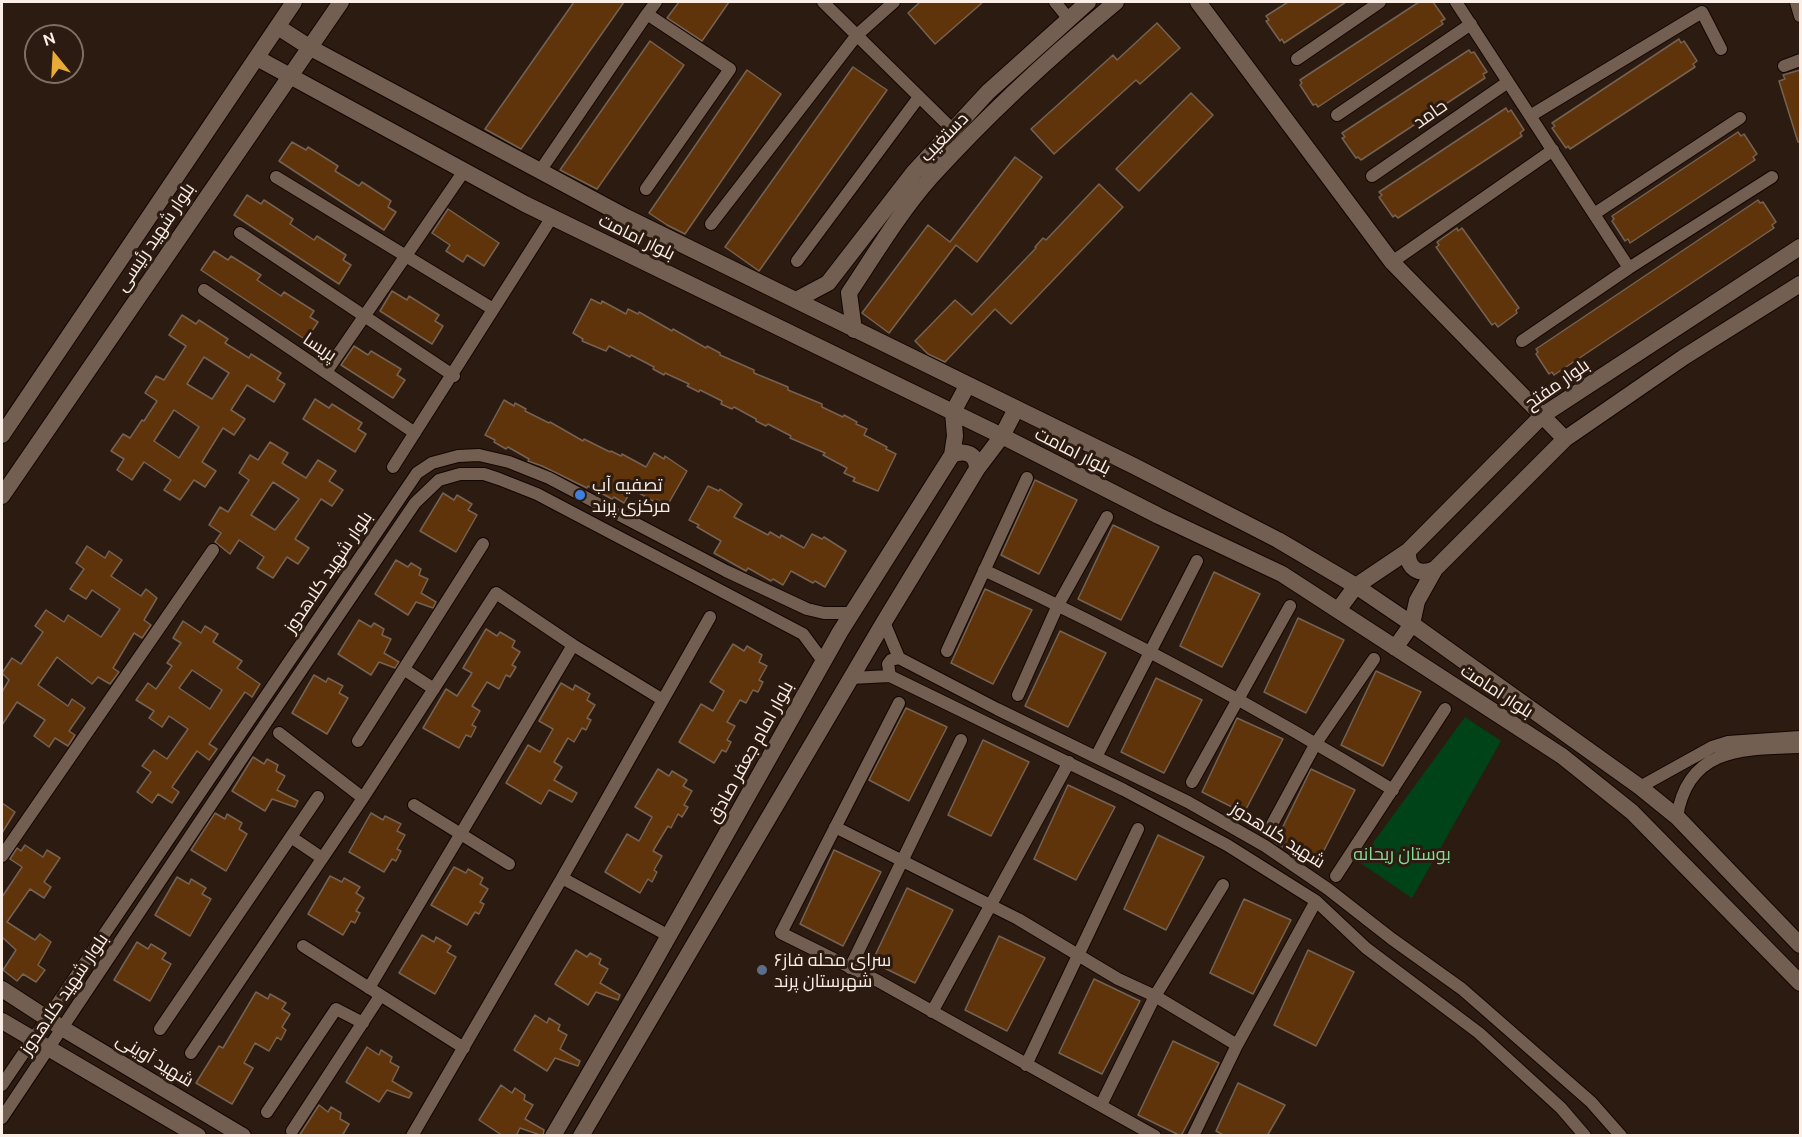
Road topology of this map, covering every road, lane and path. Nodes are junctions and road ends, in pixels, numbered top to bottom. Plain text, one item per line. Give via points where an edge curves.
1 (294, 2) edge
2 (341, 2) edge
3 (656, 2) edge
4 (823, 2) edge
5 (894, 2) edge
6 (1055, 2) edge
7 (1088, 2) edge
8 (1116, 2) edge
9 (1198, 2) edge
10 (1380, 2) edge
11 (1456, 2) edge
12 (1796, 2) edge
13 (647, 14) junction
14 (1800, 16) edge
15 (1068, 18) junction
16 (1471, 24) junction
17 (278, 27) junction
18 (857, 35) junction
19 (309, 47) junction
20 (1721, 49) dead end
21 (257, 58) junction
22 (1297, 58) dead end
23 (1800, 60) edge
24 (1784, 66) dead end
25 (289, 76) junction
26 (1508, 82) junction
27 (919, 97) junction
28 (1337, 115) dead end
29 (1530, 116) junction
30 (1740, 118) dead end
31 (953, 130) junction
32 (1553, 150) junction
33 (464, 171) junction
34 (540, 171) junction
35 (1372, 176) dead end
36 (276, 177) dead end
37 (1772, 177) dead end
38 (646, 189) dead end
39 (1594, 214) junction
40 (552, 217) junction
41 (711, 224) dead end
42 (240, 233) dead end
43 (1800, 247) edge
44 (406, 256) junction
45 (797, 261) dead end
46 (1392, 262) junction
47 (1629, 268) junction
48 (828, 283) junction
49 (1800, 284) edge
50 (204, 290) dead end
51 (849, 293) junction
52 (796, 300) junction
53 (493, 309) junction
54 (364, 316) junction
55 (854, 330) junction
56 (1522, 341) dead end
57 (326, 372) junction
58 (453, 376) junction
59 (967, 386) junction
60 (1016, 409) junction
61 (953, 412) junction
62 (1543, 415) junction
63 (415, 433) junction
64 (2, 435) edge
65 (1002, 436) junction
66 (1565, 439) junction
67 (952, 455) junction
68 (393, 467) dead end
69 (977, 469) junction
70 (1027, 478) dead end
71 (2, 496) edge
72 (1107, 517) dead end
73 (483, 544) dead end
74 (213, 550) dead end
75 (1408, 551) junction
76 (1197, 561) dead end
77 (1435, 569) junction
78 (984, 570) junction
79 (1356, 586) junction
80 (1058, 604) junction
81 (1290, 606) dead end
82 (1338, 610) junction
83 (852, 613) junction
84 (710, 617) dead end
85 (884, 622) junction
86 (1412, 624) junction
87 (573, 645) junction
88 (1395, 648) junction
89 (947, 651) dead end
90 (1150, 652) junction
91 (899, 658) junction
92 (1374, 659) dead end
93 (823, 661) junction
94 (405, 670) junction
95 (890, 676) junction
96 (851, 678) junction
97 (434, 689) junction
98 (1018, 696) dead end
99 (1237, 698) junction
100 (663, 700) junction
101 (899, 703) dead end
102 (997, 709) junction
103 (1445, 710) dead end
104 (990, 724) junction
105 (279, 734) dead end
106 (1800, 737) edge
107 (961, 740) dead end
108 (358, 741) dead end
109 (1316, 743) junction
110 (1800, 747) edge
111 (1096, 757) junction
112 (1069, 762) junction
113 (1192, 782) dead end
114 (1640, 787) junction
115 (1393, 790) junction
116 (318, 797) dead end
117 (363, 798) junction
118 (414, 805) dead end
119 (1677, 817) junction
120 (835, 827) junction
121 (1138, 829) dead end
122 (1269, 830) dead end
123 (461, 834) junction
124 (291, 837) junction
125 (2, 856) edge
126 (322, 858) junction
127 (902, 861) junction
128 (509, 864) dead end
129 (1336, 876) dead end
130 (561, 878) junction
131 (1223, 885) dead end
132 (1316, 901) junction
133 (991, 906) junction
134 (669, 936) junction
135 (1392, 939) junction
136 (1800, 945) edge
137 (303, 946) dead end
138 (1078, 955) junction
139 (1378, 957) junction
140 (850, 968) junction
141 (1800, 983) edge
142 (369, 988) junction
143 (2, 989) edge
144 (380, 996) junction
145 (1155, 996) junction
146 (932, 1012) junction
147 (46, 1018) junction
148 (2, 1021) edge
149 (363, 1023) junction
150 (62, 1028) junction
151 (160, 1029) dead end
152 (32, 1039) junction
153 (1237, 1045) junction
154 (464, 1048) junction
155 (49, 1049) junction
156 (191, 1053) dead end
157 (1026, 1065) junction
158 (2, 1084) edge
159 (1101, 1105) junction
160 (267, 1112) dead end
161 (2, 1118) edge
162 (292, 1131) dead end
163 (198, 1136) edge
164 (243, 1136) edge
165 (412, 1136) edge
166 (553, 1136) edge
167 (581, 1136) edge
168 (1155, 1136) edge
169 (1193, 1136) edge
170 (1585, 1136) edge
171 (1621, 1136) edge

1 - 17 street, بلوار شهید رئیسی
2 - 19 street, بلوار شهید رئیسی
3 - 13 street
4 - 18 street
5 - 18 street
6 - 15 street
7 - 15 street, دستغیب
8 - 51 street, دستغیب via 1023,84 930,178
9 - 46 street
10 - 22 street
11 - 16 street
12 - 14 street
13 - 34 street
13 - 38 street via 730,69
15 - 31 street, دستغیب
16 - 26 street
16 - 28 street
17 - 19 street, بلوار امامت
17 - 21 street, بلوار شهید رئیسی
18 - 27 street
18 - 41 street
19 - 25 street, بلوار شهید رئیسی
19 - 34 street, بلوار امامت
20 - 29 street via 1702,12
21 - 25 street, بلوار امامت
21 - 64 street, بلوار شهید رئیسی
23 - 24 street
25 - 33 street, بلوار امامت
25 - 71 street, بلوار شهید رئیسی
26 - 29 street
26 - 35 street, حامد
27 - 31 street
27 - 45 street
29 - 32 street
30 - 39 street
31 - 48 street, دستغیب via 914,172
32 - 39 street
32 - 46 street
33 - 40 street, بلوار امامت
33 - 44 street
34 - 52 street, بلوار امامت
36 - 44 street
37 - 47 street
39 - 47 street
40 - 53 street
40 - 61 street, بلوار امامت
42 - 54 street
43 - 62 street, بلوار مفتح
44 - 53 street
44 - 54 street
46 - 62 street
47 - 56 street
48 - 51 street via 833,295
48 - 52 street, دستغیب
49 - 66 street
50 - 57 street, پریسا
51 - 55 street
52 - 55 street, بلوار امامت
53 - 58 street
54 - 57 street
54 - 58 street
55 - 59 street, بلوار امامت
57 - 63 street, پریسا
58 - 63 street
59 - 60 street, بلوار امامت
59 - 61 street, بلوار امام جعفر صادق
60 - 65 street
60 - 79 street, بلوار امامت via 1278,540
61 - 65 street, بلوار امامت
61 - 67 street, بلوار امام جعفر صادق
62 - 66 street
62 - 75 street, بلوار مفتح
63 - 68 street
65 - 69 street
65 - 82 street, بلوار امامت via 1282,574
66 - 77 street
67 - 69 street via 971,454
67 - 83 street, بلوار امام جعفر صادق
69 - 85 street
70 - 78 street
72 - 80 street
73 - 94 street
74 - 125 street
75 - 77 street via 1411,567 1418,572
75 - 79 street, بلوار مفتح
76 - 90 street
77 - 86 street via 1417,601
78 - 80 street
78 - 89 street
79 - 82 street, بلوار مفتح
79 - 86 street, بلوار امامت
80 - 90 street
80 - 98 street
81 - 99 street
82 - 88 street, بلوار امامت
83 - 93 street, بلوار امام جعفر صادق
83 - 147 street, بلوار شهید کلاهدوز via 807,609 549,478 509,462 479,455 432,463 417,473
84 - 100 street
85 - 91 street
85 - 96 street
86 - 88 street
86 - 114 street, بلوار امامت
87 - 97 street via 496,593
87 - 100 street
87 - 123 street
88 - 141 street, بلوار امامت via 1562,756 1632,812
90 - 99 street
90 - 111 street
91 - 95 street via 888,664
91 - 102 street, شهید کلاهدوز
92 - 109 street
93 - 134 street, بلوار امام جعفر صادق
93 - 150 street, بلوار شهید کلاهدوز via 803,634 537,494 484,474 460,474 439,480 415,503
94 - 97 street
94 - 108 street
95 - 96 street, شهید کلاهدوز
95 - 104 street, شهید کلاهدوز
96 - 167 street
97 - 117 street
99 - 109 street
99 - 113 street
100 - 130 street
101 - 120 street
102 - 104 street
102 - 111 street, شهید کلاهدوز
103 - 115 street
104 - 112 street, شهید کلاهدوز
105 - 117 street
106 - 114 street via 1728,742
107 - 127 street
109 - 115 street
109 - 122 street
110 - 119 street via 1743,749 1719,756 1697,770 1685,786
111 - 135 street, شهید کلاهدوز via 1188,802 1265,846
112 - 132 street, شهید کلاهدوز via 1227,846
112 - 133 street
114 - 119 street, بلوار امامت
115 - 129 street
116 - 124 street
117 - 126 street
118 - 123 street
119 - 136 street, بلوار امامت
120 - 127 street
120 - 140 street via 781,933
121 - 138 street
123 - 128 street
123 - 142 street
124 - 126 street
124 - 151 street
126 - 156 street
127 - 133 street
127 - 140 street
130 - 134 street
130 - 154 street
131 - 145 street
132 - 139 street, شهید کلاهدوز
132 - 153 street
133 - 138 street
133 - 146 street
134 - 166 street, بلوار امام جعفر صادق
135 - 139 street
135 - 171 street, شهید کلاهدوز via 1462,988 1591,1102
137 - 142 street
138 - 145 street
138 - 157 street
139 - 170 street, شهید کلاهدوز via 1479,1033 1561,1108
140 - 146 street
142 - 144 street
143 - 147 street, شهید آوینی
144 - 149 street
144 - 154 street
145 - 153 street
145 - 159 street
146 - 157 street
147 - 150 street, شهید آوینی
147 - 152 street, بلوار شهید کلاهدوز
148 - 152 street
149 - 160 street via 336,1009
149 - 162 street
150 - 155 street, بلوار شهید کلاهدوز
150 - 164 street, شهید آوینی
152 - 155 street
152 - 158 street, بلوار شهید کلاهدوز
153 - 169 street
154 - 165 street
155 - 161 street, بلوار شهید کلاهدوز
155 - 163 street
157 - 159 street
159 - 168 street

